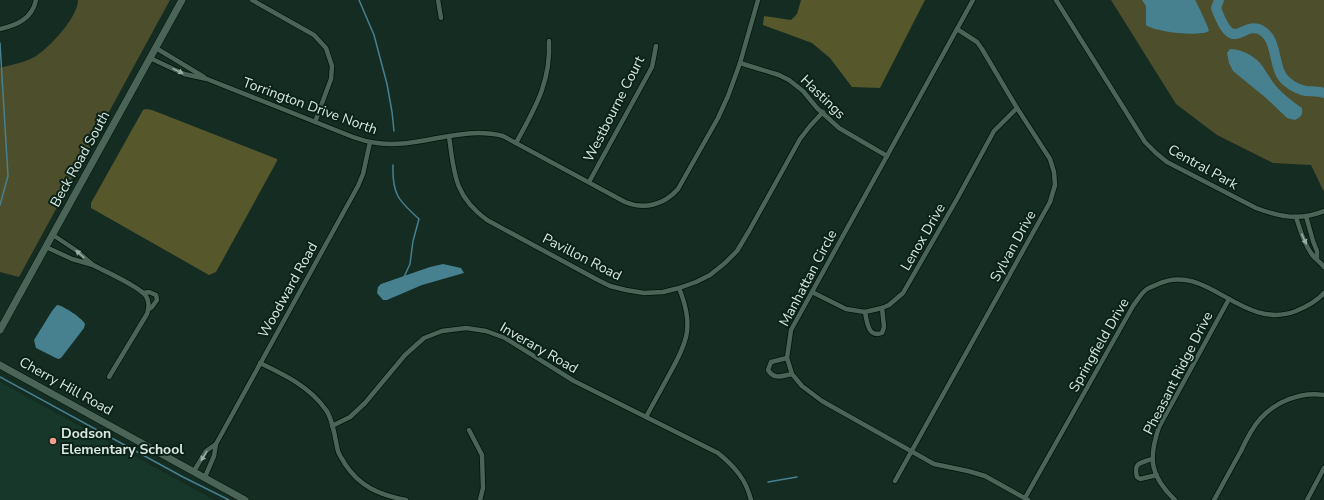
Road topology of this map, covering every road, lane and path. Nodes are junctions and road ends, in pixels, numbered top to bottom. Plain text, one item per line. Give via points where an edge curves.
1 (36, 0) edge
2 (182, 0) edge
3 (252, 0) edge
4 (438, 0) edge
5 (758, 0) edge
6 (973, 0) edge
7 (1056, 0) edge
8 (441, 18) dead end
9 (0, 29) edge
10 (957, 29) junction
11 (549, 42) dead end
12 (656, 46) dead end
13 (156, 48) junction
14 (150, 58) junction
15 (740, 63) junction
16 (207, 80) junction
17 (1017, 108) junction
18 (823, 112) junction
19 (315, 122) junction
20 (449, 136) junction
21 (370, 142) junction
22 (516, 142) junction
23 (887, 156) junction
24 (589, 182) junction
25 (1324, 211) edge
26 (1306, 216) junction
27 (1296, 217) junction
28 (53, 235) junction
29 (46, 247) junction
30 (1317, 258) junction
31 (92, 265) junction
32 (1324, 267) edge
33 (679, 288) junction
34 (812, 292) junction
35 (143, 293) junction
36 (1324, 293) edge
37 (1229, 299) junction
38 (882, 308) junction
39 (148, 310) junction
40 (865, 312) junction
41 (0, 330) edge
42 (787, 358) junction
43 (260, 363) junction
44 (0, 364) edge
45 (792, 374) junction
46 (109, 377) dead end
47 (1324, 395) edge
48 (646, 417) junction
49 (332, 426) junction
50 (469, 430) dead end
51 (216, 444) junction
52 (912, 451) junction
53 (1152, 459) junction
54 (1324, 468) edge
55 (194, 471) junction
56 (1157, 475) junction
57 (205, 477) junction
58 (895, 481) dead end
59 (1027, 499) edge
60 (245, 500) edge
61 (406, 500) edge
62 (480, 500) edge
63 (751, 500) edge
64 (1175, 500) edge
65 (1214, 500) edge
66 (1307, 500) edge

1 - 9 street via 32,11 24,20
2 - 13 main road, Beck Road South
3 - 19 street via 310,32 326,48 332,66 332,79
4 - 8 street
5 - 15 street
6 - 10 street, Manhattan Circle
7 - 27 street, Central Park via 1145,142 1156,154 1256,208 1286,217
10 - 17 street, Sylvan Drive via 977,42
10 - 23 street, Manhattan Circle
11 - 22 street via 549,62 544,87
12 - 24 street, Westbourne Court via 652,67
13 - 14 main road, Beck Road South
13 - 16 street, Torrington Drive North
14 -> 16 street, Torrington Drive North via 184,74
14 - 28 main road, Beck Road South
15 - 18 street, Hastings via 789,80
15 - 24 street, Torrington Drive North via 726,102 684,181 671,196 652,205 630,204
16 - 19 street, Torrington Drive North
17 - 38 street, Lenox Drive via 994,131 903,293
17 - 52 street, Sylvan Drive via 1050,159 1054,172 1053,195
18 - 23 street, Hastings via 846,133
18 - 33 street, Pavillon Road via 800,139 750,232 737,251 710,275
19 - 21 street, Torrington Drive North
20 - 21 street, Torrington Drive North via 393,144
20 - 22 street, Torrington Drive North via 487,133
20 - 33 street, Pavillon Road via 454,173 459,187 470,205 487,220 610,286 644,292 663,292
21 - 43 street, Woodward Road via 358,186
22 - 24 street, Torrington Drive North
23 - 34 street, Manhattan Circle
25 - 26 street, Central Park
26 - 27 street, Central Park
26 - 30 street
27 -> 30 street via 1301,235 1311,254
28 - 29 main road, Beck Road South
31 -> 28 street
29 - 31 street
29 - 41 main road, Beck Road South
30 - 32 street
31 - 35 street
33 - 48 street via 688,319 686,338 680,356
34 - 40 street, Lenox Drive via 846,309
34 - 42 street, Manhattan Circle via 791,330
35 - 39 street via 148,300
35 - 39 street via 156,295 157,300
36 - 37 street, Springfield Drive via 1306,307 1278,315 1251,311
37 - 53 street, Pheasant Ridge Drive via 1159,427 1153,445
37 - 59 street, Springfield Drive via 1199,283 1182,279 1163,281 1146,289 1133,306
38 - 40 street, Lenox Drive
38 - 40 street via 884,327 879,334 870,331
39 - 46 street
42 - 45 street, Manhattan Circle
42 - 45 street via 771,362 768,370 776,377
43 - 49 street via 295,381 313,394 327,411
43 - 51 street, Woodward Road
44 - 55 main road, Cherry Hill Road
45 - 52 street, Manhattan Circle via 802,386 822,401
47 - 65 street via 1316,393 1286,400 1260,419
48 - 49 street, Inverary Road via 574,381 506,338 486,330 466,328 442,331 424,338 365,403 350,417
48 - 63 street, Inverary Road via 718,453 731,463 739,472
49 - 61 street via 338,453 351,472 368,488
50 - 62 street via 482,455 483,488
51 -> 55 street, Woodward Road via 206,451
51 - 57 street, Woodward Road
52 - 58 street, Sylvan Drive
52 - 59 street, Manhattan Circle via 934,464 985,476
53 - 56 street, Pheasant Ridge Drive
53 - 56 street via 1135,467 1137,476 1140,479
54 - 66 street
55 - 57 main road, Cherry Hill Road
56 - 64 street, Pheasant Ridge Drive via 1165,490
57 - 60 main road, Cherry Hill Road

